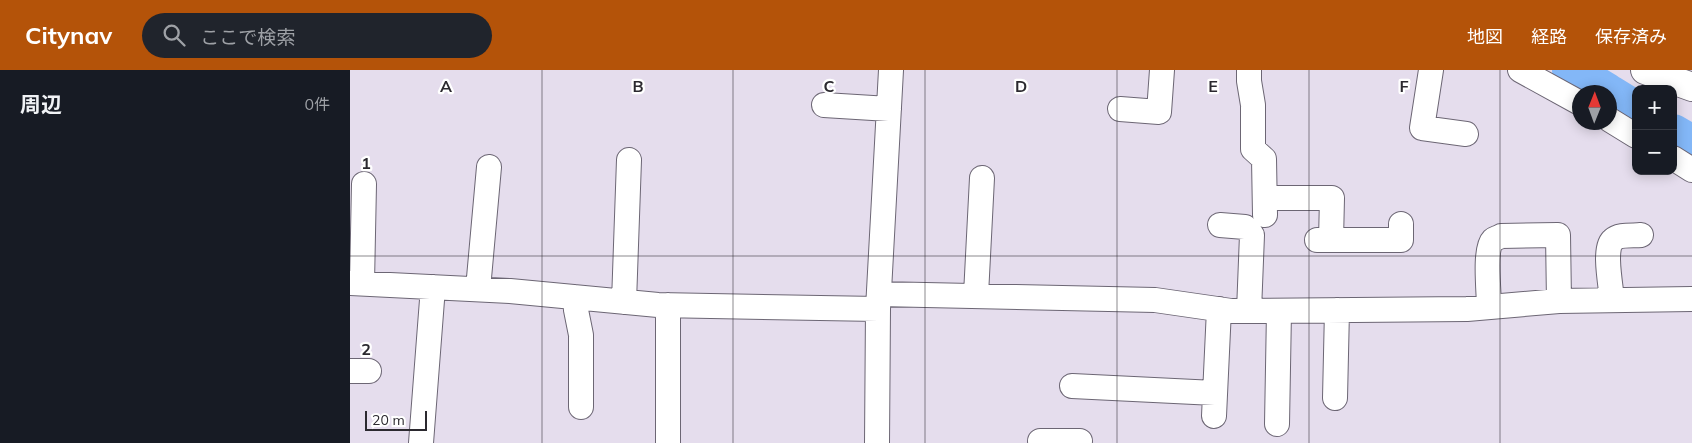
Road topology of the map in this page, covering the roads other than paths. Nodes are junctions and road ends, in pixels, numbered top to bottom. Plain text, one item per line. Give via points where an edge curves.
1 (891, 70) edge
2 (1162, 70) edge
3 (1250, 70) edge
4 (1431, 70) edge
5 (1520, 70) edge
6 (1645, 70) edge
7 (1692, 87) edge
8 (1572, 99) edge
9 (824, 105) dead end
10 (889, 109) junction
11 (1120, 110) dead end
12 (1617, 124) edge
13 (1466, 134) dead end
14 (1632, 134) edge
15 (629, 160) dead end
16 (1677, 161) edge
17 (481, 170) dead end
18 (1692, 170) edge
19 (982, 178) dead end
20 (364, 184) dead end
21 (1401, 224) dead end
22 (1220, 225) dead end
23 (1641, 235) dead end
24 (356, 283) edge
25 (433, 287) junction
26 (471, 289) junction
27 (976, 295) junction
28 (576, 297) junction
29 (1612, 299) junction
30 (1692, 299) edge
31 (879, 301) junction
32 (1559, 301) junction
33 (624, 302) junction
34 (668, 305) junction
35 (1489, 306) junction
36 (1219, 309) junction
37 (1336, 310) junction
38 (1249, 311) junction
39 (1279, 311) junction
40 (1072, 386) dead end
41 (1335, 398) dead end
42 (580, 407) dead end
43 (1277, 424) dead end
44 (422, 443) edge
45 (668, 443) edge
46 (877, 443) edge

1 - 10 street
2 - 11 street via 1159,112
3 - 21 street via 1253,149 1264,159 1265,206 1332,198 1323,240 1401,240
4 - 13 street via 1422,128
5 - 8 street
6 - 7 main road
9 - 10 street
10 - 31 street
12 - 14 street
15 - 33 street
16 - 18 street
17 - 26 street
19 - 27 street
20 - 24 street
22 - 38 street via 1246,227 1252,234
23 - 29 street via 1622,236 1613,239 1609,245
24 - 25 street
25 - 26 street
25 - 44 street
26 - 28 street
27 - 31 street
27 - 36 street via 1156,300
28 - 33 street
28 - 42 street via 581,335
29 - 30 street
29 - 32 street
31 - 34 street
31 - 46 street
32 - 35 street
32 - 35 street via 1558,235 1500,236 1493,240 1488,256
33 - 34 street
34 - 45 street
35 - 37 street
36 - 38 street
36 - 40 street via 1214,405
37 - 39 street
37 - 41 street
38 - 39 street
39 - 43 street

